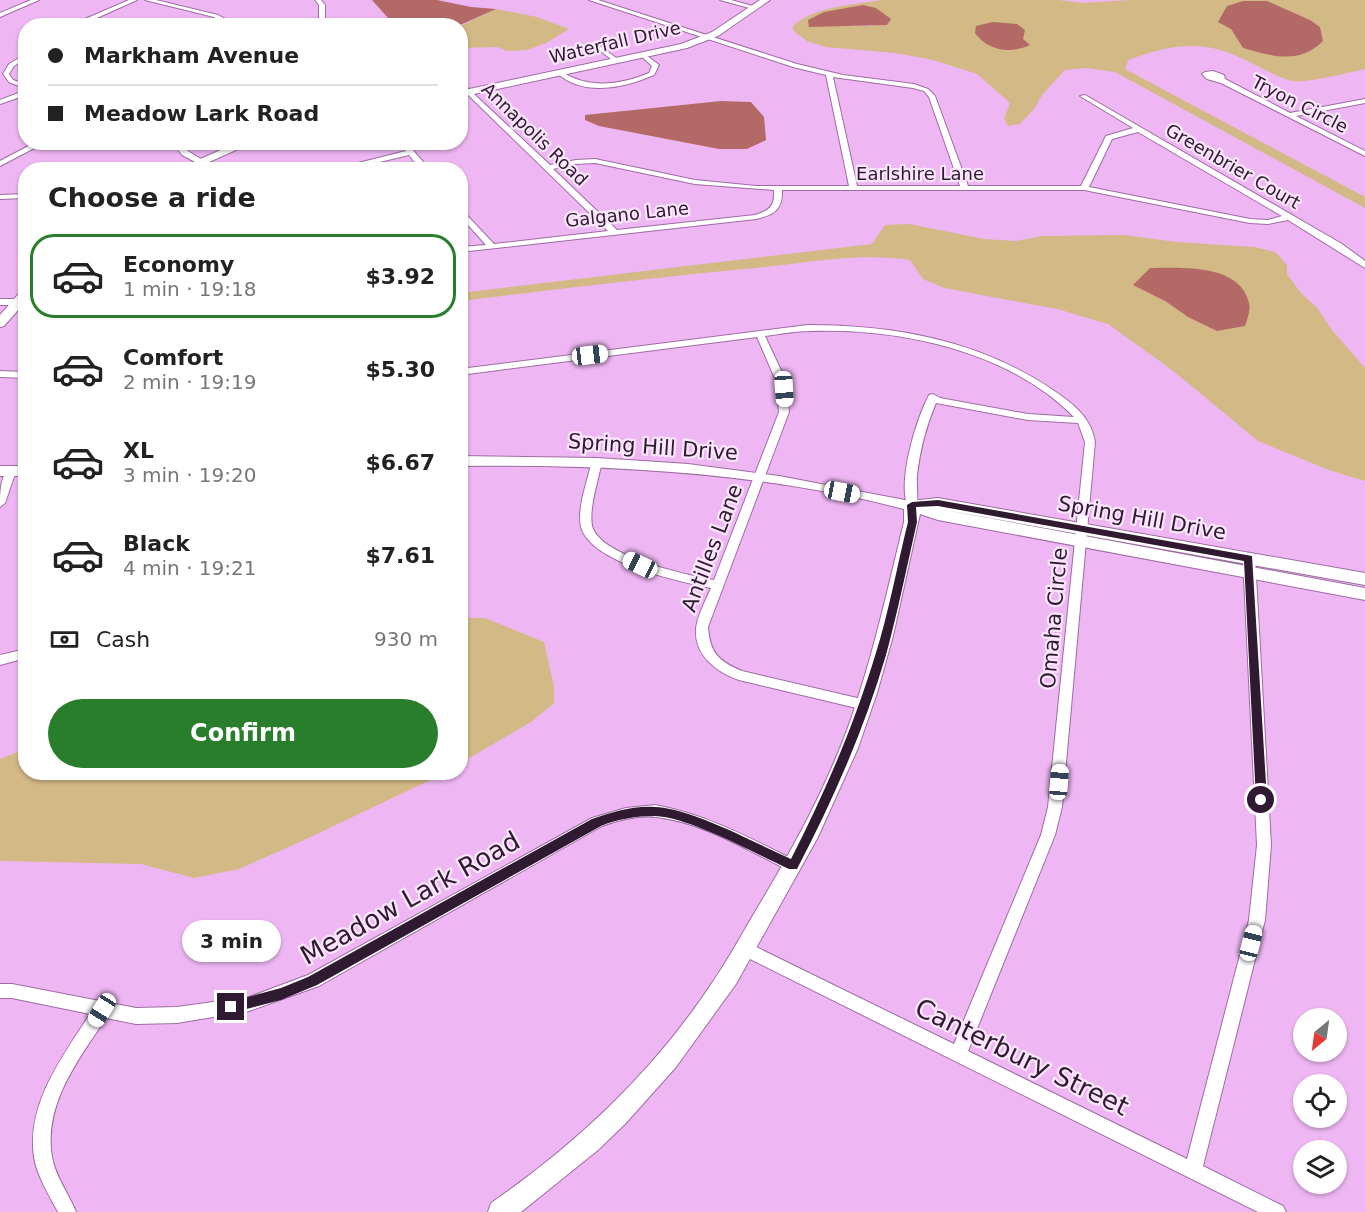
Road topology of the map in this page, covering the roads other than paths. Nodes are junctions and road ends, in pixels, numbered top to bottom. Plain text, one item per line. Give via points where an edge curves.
1 (36, 0) edge
2 (134, 0) edge
3 (148, 0) edge
4 (318, 0) edge
5 (592, 0) edge
6 (723, 0) edge
7 (766, 0) edge
8 (753, 7) junction
9 (0, 15) edge
10 (91, 18) edge
11 (220, 18) edge
12 (322, 18) edge
13 (708, 38) junction
14 (597, 46) dead end
15 (644, 56) junction
16 (18, 61) edge
17 (616, 62) junction
18 (560, 73) junction
19 (829, 74) junction
20 (1221, 80) dead end
21 (18, 84) edge
22 (468, 92) edge
23 (18, 96) edge
24 (468, 96) edge
25 (1083, 96) dead end
26 (1365, 101) edge
27 (0, 102) edge
28 (1289, 115) junction
29 (1139, 129) junction
30 (27, 150) edge
31 (183, 150) edge
32 (227, 150) edge
33 (410, 152) joint
34 (1365, 154) edge
35 (200, 160) junction
36 (196, 162) edge
37 (368, 162) edge
38 (419, 162) edge
39 (0, 164) edge
40 (548, 168) junction
41 (966, 188) junction
42 (1084, 188) junction
43 (778, 189) junction
44 (854, 189) junction
45 (18, 196) edge
46 (0, 197) edge
47 (1290, 218) junction
48 (468, 219) edge
49 (614, 232) junction
50 (492, 246) junction
51 (468, 249) edge
52 (1365, 265) edge
53 (18, 299) edge
54 (0, 302) edge
55 (18, 302) edge
56 (0, 323) edge
57 (759, 333) junction
58 (468, 371) edge
59 (0, 374) edge
60 (18, 375) edge
61 (1083, 420) junction
62 (597, 461) junction
63 (468, 462) edge
64 (12, 471) edge
65 (760, 477) junction
66 (0, 503) edge
67 (912, 505) junction
68 (1081, 535) junction
69 (1249, 566) junction
70 (1365, 579) edge
71 (718, 585) junction
72 (1365, 594) edge
73 (18, 654) edge
74 (0, 660) edge
75 (865, 705) junction
76 (793, 866) junction
77 (745, 949) junction
78 (0, 991) edge
79 (102, 1010) junction
80 (958, 1054) junction
81 (1193, 1171) junction
82 (67, 1212) edge
83 (500, 1212) edge
84 (1277, 1212) edge

1 - 9 street
2 - 10 street
3 - 11 street
4 - 12 street
5 - 13 street
6 - 8 street
7 - 8 main road, Waterfall Drive
8 - 13 main road, Waterfall Drive
13 - 15 main road, Waterfall Drive
13 - 19 street
14 - 17 street
15 - 17 main road, Waterfall Drive
15 - 18 street via 656,65 652,74 605,86 578,85
16 - 21 street via 6,74
17 - 18 main road, Waterfall Drive
18 - 22 main road, Waterfall Drive
19 - 41 street via 914,86 930,93
19 - 44 street
20 - 28 street, Tryon Circle
23 - 27 street
24 - 40 street, Annapolis Road
25 - 29 street, Greenbrier Court
26 - 28 street
28 - 34 street, Tryon Circle
29 - 42 street via 1108,138
29 - 47 street, Greenbrier Court
30 - 39 street
31 - 35 street
32 - 35 main road
33 - 37 street
33 - 38 street
35 - 36 main road
40 - 43 street, Earlshire Lane via 595,161 714,185
40 - 49 street, Annapolis Road
41 - 42 street, Earlshire Lane
41 - 44 street, Earlshire Lane
42 - 47 street, Earlshire Lane via 1250,221
43 - 44 street, Earlshire Lane
43 - 49 street, Galgano Lane via 779,204 765,214
45 - 46 street
47 - 52 street, Greenbrier Court
48 - 50 street
49 - 50 street, Galgano Lane
50 - 51 street, Galgano Lane
53 - 54 street
55 - 56 main road
57 - 58 street
57 - 61 street via 849,327 945,345 1023,374
57 - 65 street, Antilles Lane via 781,377 785,402 781,424
59 - 60 street
61 - 67 street via 1063,421 933,397 909,490
61 - 68 street, Omaha Circle via 1090,442
62 - 63 main road, Spring Hill Drive
62 - 65 main road, Spring Hill Drive
62 - 71 street via 586,521 591,537 640,565
64 - 66 street
65 - 67 main road, Spring Hill Drive
65 - 71 street, Antilles Lane
67 - 68 main road, Spring Hill Drive via 938,515
67 - 75 main road via 912,522
68 - 69 main road, Spring Hill Drive
68 - 80 street, Omaha Circle via 1055,807 1048,835
69 - 70 main road, Spring Hill Drive
69 - 72 main road, Spring Hill Drive
69 - 81 street via 1264,845 1262,881 1257,920
71 - 75 street, Antilles Lane via 701,636 715,662 739,675
73 - 74 street
75 - 76 main road via 830,794
76 - 77 main road
76 - 79 street, Meadow Lark Road via 686,818 656,811 616,815 313,981 281,994 177,1016 136,1016
77 - 80 street, Canterbury Street
77 - 83 main road via 710,1006 648,1083 555,1171
78 - 79 street, Meadow Lark Road
79 - 82 street via 59,1078 45,1112 43,1157
80 - 81 street, Canterbury Street
81 - 84 street, Canterbury Street

